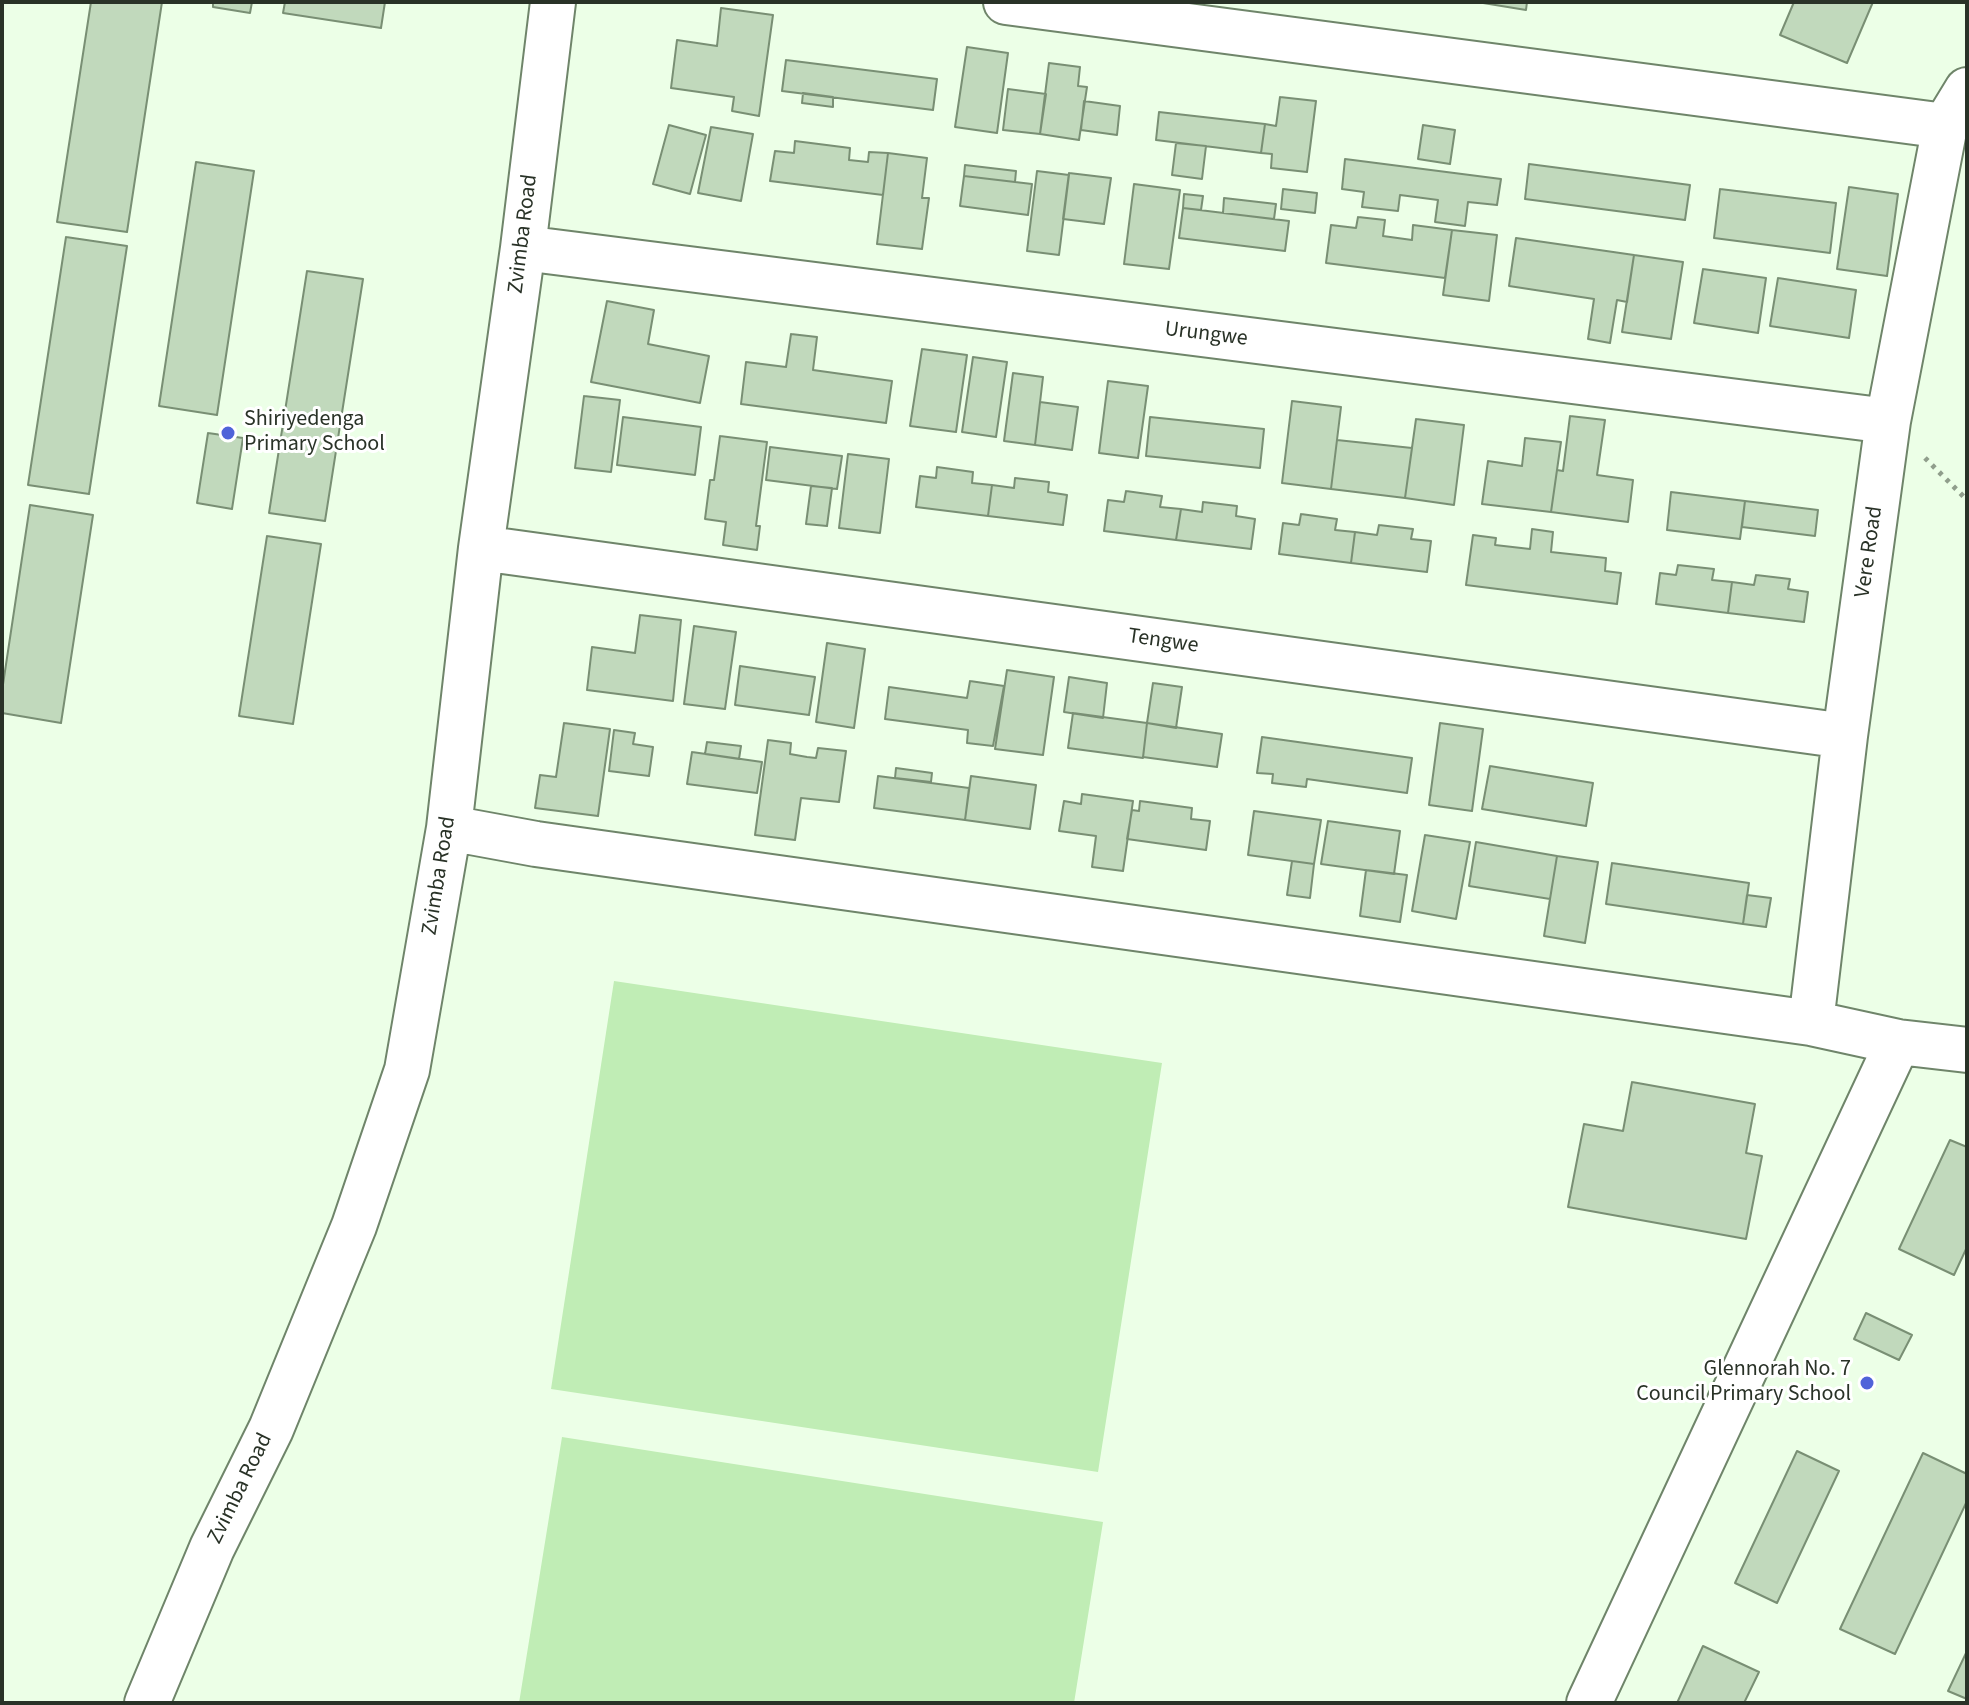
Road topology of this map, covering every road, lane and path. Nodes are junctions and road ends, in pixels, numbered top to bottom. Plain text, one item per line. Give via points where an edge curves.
1 (553, 2) edge
2 (1006, 2) edge
3 (1956, 108) edge
4 (523, 248) junction
5 (1888, 421) junction
6 (481, 548) junction
7 (1845, 736) junction
8 (449, 828) junction
9 (1811, 1023) junction
10 (1898, 1042) junction
11 (1967, 1050) edge
12 (147, 1703) edge
13 (1589, 1703) edge

1 - 4 street, Zvimba Road
2 - 3 street
3 - 5 street, Vere Road
4 - 5 street, Urungwe
4 - 6 street, Zvimba Road
5 - 7 street, Vere Road
6 - 7 street, Tengwe
6 - 8 street, Zvimba Road
7 - 9 street, Vere Road
8 - 9 street
8 - 12 street, Zvimba Road via 407,1070 354,1226 271,1429 212,1548
9 - 10 street
10 - 11 street
10 - 13 street

